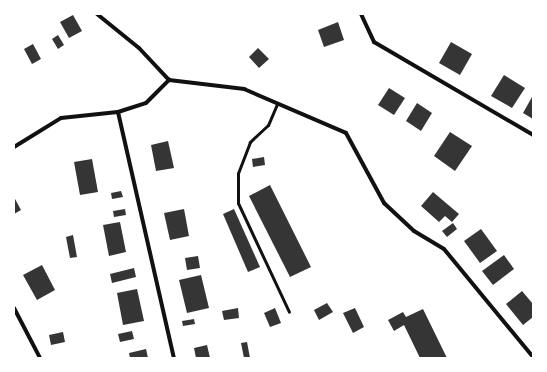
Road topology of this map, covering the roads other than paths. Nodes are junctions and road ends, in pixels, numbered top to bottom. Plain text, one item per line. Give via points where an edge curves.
1 (97, 14) edge
2 (361, 14) edge
3 (169, 80) junction
4 (277, 104) junction
5 (118, 112) junction
6 (533, 135) edge
7 (14, 147) edge
8 (14, 308) edge
9 (289, 312) dead end
10 (533, 357) edge
11 (40, 358) edge
12 (174, 358) edge

1 - 3 street via 139,48
2 - 6 street via 374,42
3 - 4 street via 244,89
3 - 5 street via 146,103
4 - 9 lane via 268,125 250,142 238,174 238,203
4 - 10 street via 346,133 384,203 414,231 444,249
5 - 7 street via 61,118
5 - 12 street
8 - 11 street

